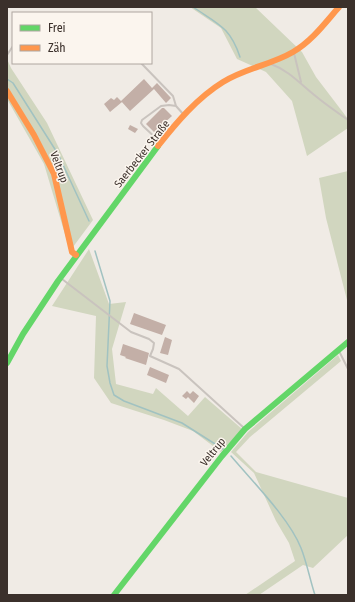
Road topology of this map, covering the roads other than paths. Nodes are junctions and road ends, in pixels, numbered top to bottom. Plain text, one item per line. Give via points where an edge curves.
1 (339, 7) edge
2 (293, 52) junction
3 (268, 63) junction
4 (142, 64) edge
5 (301, 83) junction
6 (7, 91) edge
7 (176, 106) junction
8 (185, 116) junction
9 (348, 120) edge
10 (161, 143) junction
11 (76, 255) junction
12 (60, 278) junction
13 (348, 342) edge
14 (339, 350) junction
15 (7, 363) edge
16 (348, 369) edge
17 (245, 429) junction
18 (114, 595) edge

1 - 2 street, Saerbecker Straße via 310,40
2 - 3 street, Saerbecker Straße
2 - 5 lane
3 - 5 lane
3 - 8 street, Saerbecker Straße via 244,71 221,83
4 - 7 lane via 173,96
5 - 9 lane
6 - 11 street, Veltrup via 54,174 72,252
7 - 8 lane
7 - 10 lane via 161,106 142,120 143,126
8 - 10 street, Saerbecker Straße
10 - 11 street, Saerbecker Straße
11 - 12 street, Saerbecker Straße
12 - 15 street, Saerbecker Straße
12 - 17 lane via 131,332 154,343 150,356 179,369
13 - 14 street, Veltrup
14 - 16 lane
14 - 17 street, Veltrup
17 - 18 street, Veltrup

